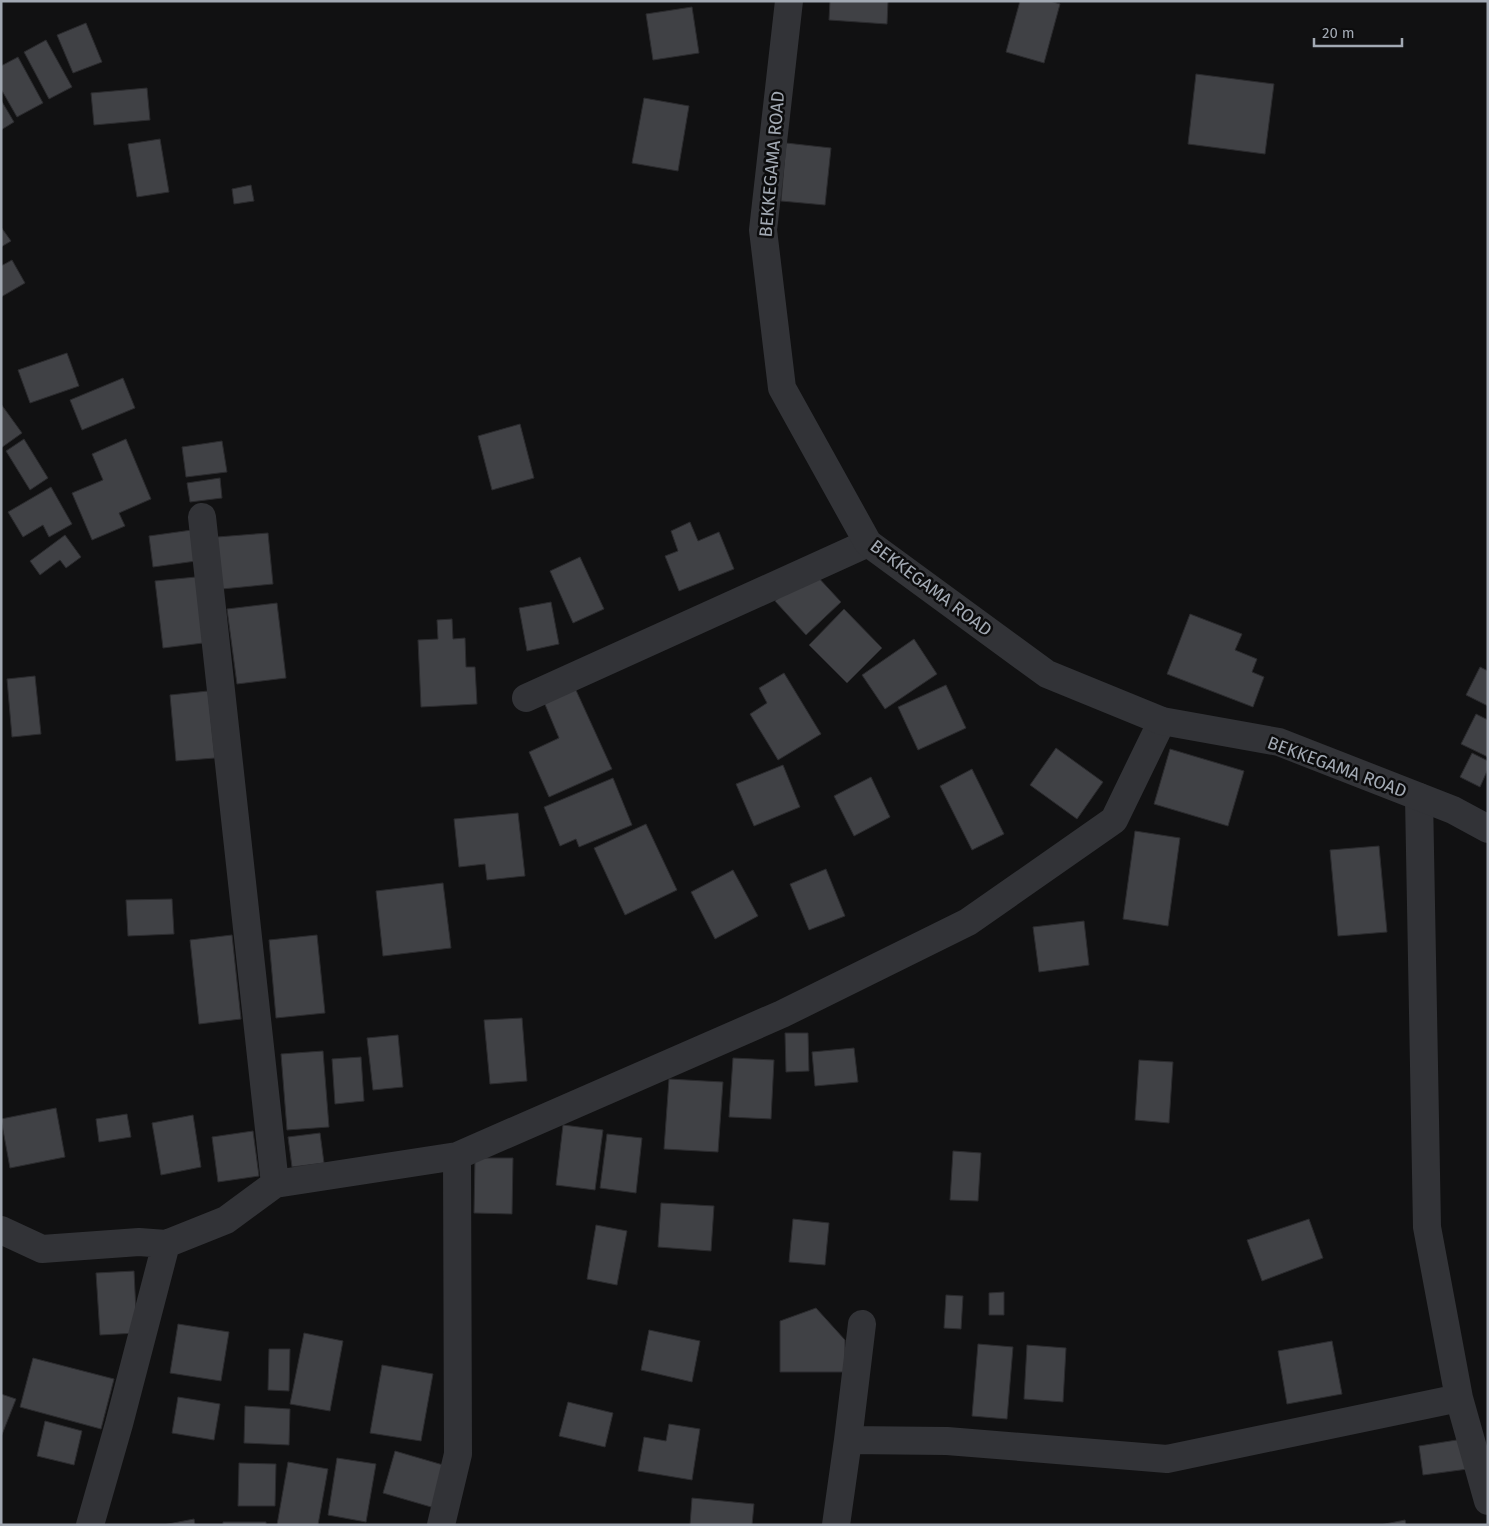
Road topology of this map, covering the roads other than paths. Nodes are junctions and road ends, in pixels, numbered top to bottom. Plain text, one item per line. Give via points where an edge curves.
1 (789, 1) edge
2 (202, 518) dead end
3 (868, 543) junction
4 (526, 698) dead end
5 (1162, 721) junction
6 (1419, 797) junction
7 (1488, 829) edge
8 (458, 1156) junction
9 (275, 1184) junction
10 (1, 1230) edge
11 (166, 1244) junction
12 (862, 1324) dead end
13 (1459, 1398) junction
14 (848, 1440) junction
15 (1488, 1501) edge
16 (90, 1525) edge
17 (441, 1525) edge
18 (836, 1525) edge

1 - 3 street, BEKKEGAMA ROAD via 763,230 782,388
2 - 9 street
3 - 4 street
3 - 5 street, BEKKEGAMA ROAD via 1048,674
5 - 6 street, BEKKEGAMA ROAD via 1279,742
5 - 8 street via 1114,820 968,922 782,1014
6 - 7 street, BEKKEGAMA ROAD via 1454,810
6 - 13 street via 1427,1227
8 - 9 street
8 - 17 street via 458,1454
9 - 11 street via 226,1220
10 - 11 street via 42,1248 139,1242
11 - 16 street
12 - 14 street
13 - 14 street via 1167,1459 947,1441
13 - 15 street
14 - 18 street

